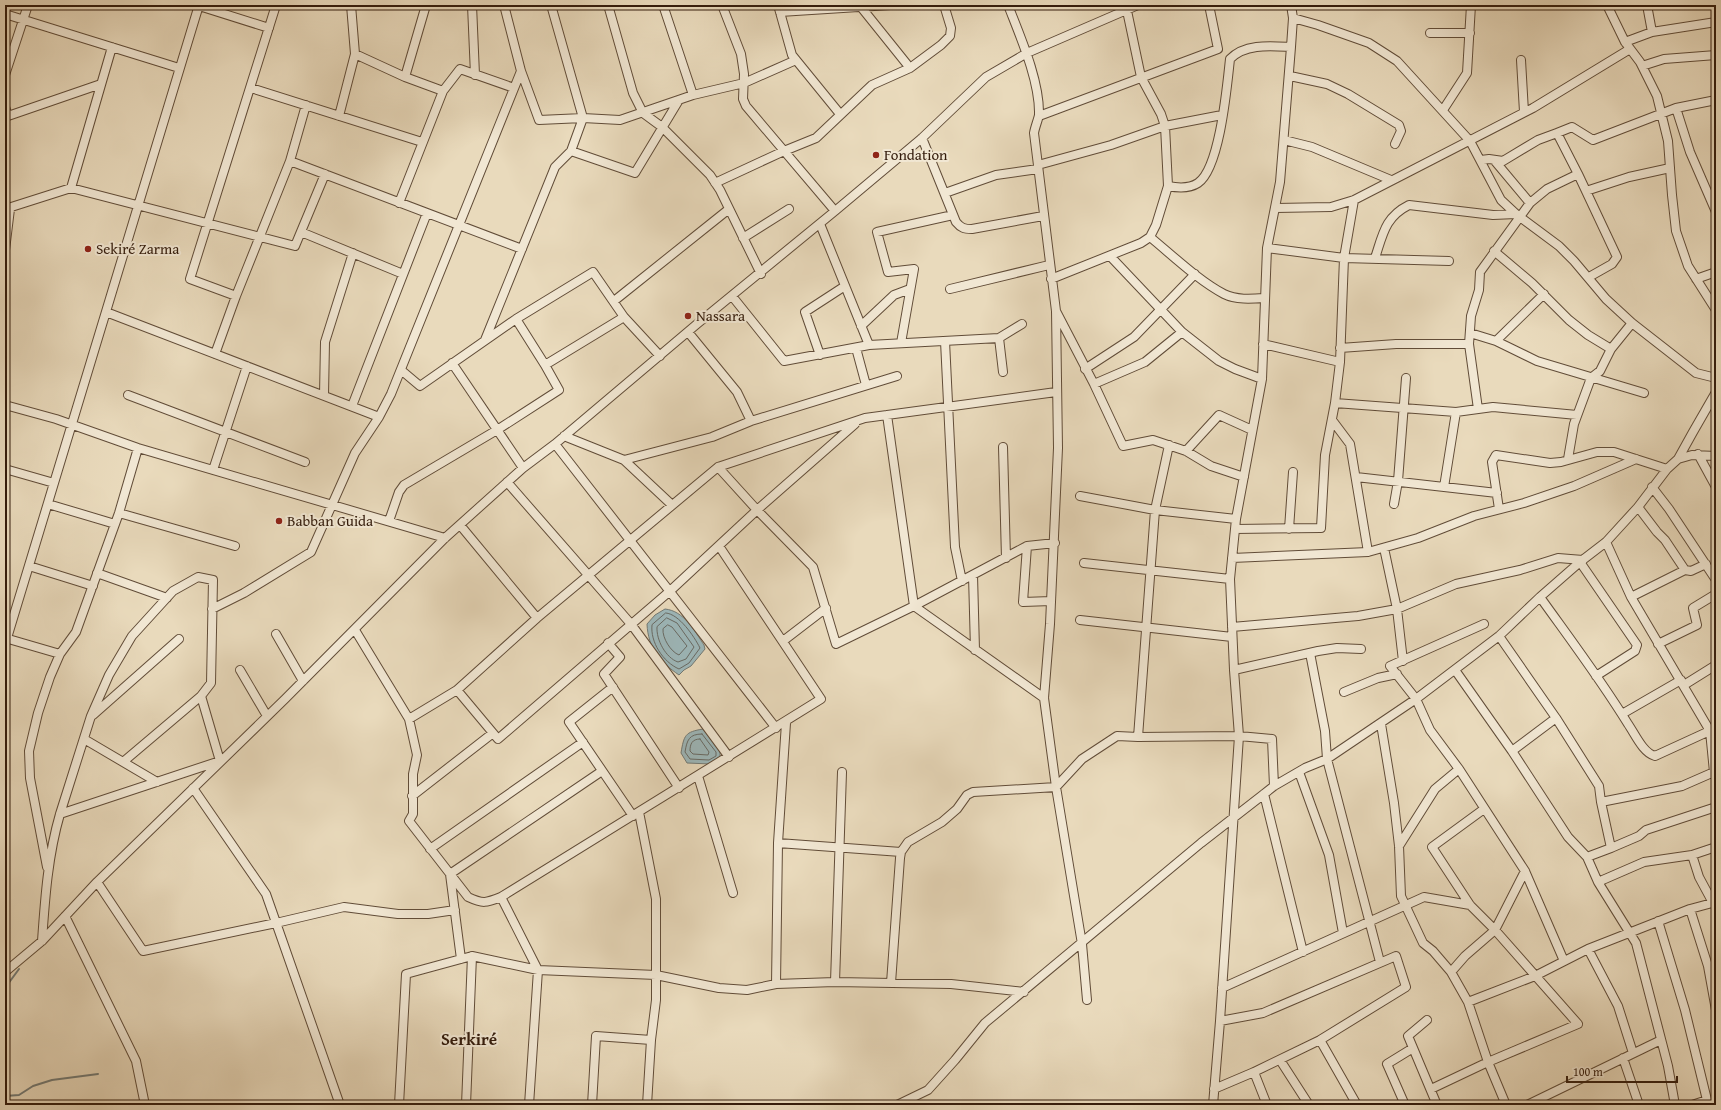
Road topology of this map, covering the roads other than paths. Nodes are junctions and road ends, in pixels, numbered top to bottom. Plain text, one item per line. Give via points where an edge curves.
1 (28, 5) edge
2 (198, 5) edge
3 (276, 5) edge
4 (351, 5) edge
5 (426, 5) edge
6 (472, 5) edge
7 (504, 5) edge
8 (552, 5) edge
9 (608, 5) edge
10 (663, 5) edge
11 (722, 5) edge
12 (890, 5) edge
13 (944, 5) edge
14 (1008, 5) edge
15 (1138, 5) edge
16 (1209, 5) edge
17 (1291, 5) edge
18 (1471, 5) edge
19 (1606, 5) edge
20 (1647, 5) edge
21 (861, 7) junction
22 (1126, 7) edge
23 (779, 9) edge
24 (5, 14) edge
25 (1293, 18) junction
26 (22, 19) junction
27 (1716, 22) edge
28 (269, 28) junction
29 (1430, 32) dead end
30 (1652, 32) junction
31 (1470, 33) junction
32 (1628, 45) junction
33 (112, 47) junction
34 (1292, 47) junction
35 (1027, 53) junction
36 (355, 54) junction
37 (1716, 55) edge
38 (796, 60) junction
39 (1521, 60) dead end
40 (1642, 66) junction
41 (180, 68) junction
42 (910, 68) junction
43 (521, 71) junction
44 (5, 75) edge
45 (475, 75) junction
46 (1290, 76) junction
47 (406, 77) junction
48 (1141, 77) junction
49 (744, 83) junction
50 (101, 84) junction
51 (251, 88) junction
52 (514, 88) junction
53 (443, 91) junction
54 (693, 95) junction
55 (679, 100) junction
56 (1716, 100) edge
57 (306, 105) junction
58 (5, 107) edge
59 (1676, 108) junction
60 (1443, 110) junction
61 (1524, 112) junction
62 (643, 113) junction
63 (840, 114) junction
64 (1662, 114) junction
65 (1222, 115) junction
66 (339, 116) junction
67 (1039, 116) junction
68 (583, 118) junction
69 (1165, 126) junction
70 (662, 127) junction
71 (1557, 133) junction
72 (922, 138) junction
73 (1284, 140) junction
74 (1470, 141) junction
75 (422, 142) junction
76 (1394, 144) dead end
77 (571, 151) junction
78 (784, 151) junction
79 (1482, 160) junction
80 (1494, 160) junction
81 (290, 161) junction
82 (1038, 167) junction
83 (1670, 168) junction
84 (325, 174) junction
85 (1578, 174) junction
86 (1391, 180) junction
87 (715, 183) junction
88 (1168, 186) junction
89 (71, 188) junction
90 (1586, 191) junction
91 (944, 193) junction
92 (1713, 198) edge
93 (1354, 200) junction
94 (399, 203) junction
95 (1530, 203) junction
96 (138, 205) junction
97 (1276, 208) junction
98 (7, 209) edge
99 (729, 209) junction
100 (789, 209) dead end
101 (835, 211) junction
102 (1716, 212) edge
103 (427, 213) junction
104 (953, 215) junction
105 (1043, 216) junction
106 (1518, 216) junction
107 (207, 224) junction
108 (820, 224) junction
109 (459, 225) junction
110 (301, 232) junction
111 (260, 237) junction
112 (1150, 237) junction
113 (743, 238) junction
114 (1267, 248) junction
115 (522, 249) junction
116 (5, 250) edge
117 (1494, 251) junction
118 (353, 253) junction
119 (1110, 256) junction
120 (1344, 258) junction
121 (1375, 258) junction
122 (1449, 261) dead end
123 (1049, 265) junction
124 (1716, 272) edge
125 (403, 274) junction
126 (761, 274) junction
127 (1195, 274) junction
128 (1589, 277) junction
129 (1696, 279) junction
130 (1051, 280) junction
131 (845, 286) junction
132 (910, 289) junction
133 (950, 289) dead end
134 (1544, 294) junction
135 (236, 296) junction
136 (732, 296) junction
137 (1264, 298) junction
138 (614, 301) junction
139 (1056, 310) junction
140 (1162, 310) junction
141 (1716, 310) edge
142 (106, 312) junction
143 (624, 317) junction
144 (516, 318) junction
145 (1632, 323) junction
146 (1022, 324) dead end
147 (861, 326) junction
148 (688, 332) junction
149 (1182, 332) junction
150 (1470, 333) junction
151 (999, 338) junction
152 (485, 340) junction
153 (945, 341) junction
154 (1496, 341) junction
155 (901, 343) junction
156 (1263, 344) junction
157 (1469, 344) junction
158 (869, 345) junction
159 (856, 348) junction
160 (1340, 348) junction
161 (1611, 349) junction
162 (215, 354) junction
163 (820, 354) junction
164 (660, 356) junction
165 (1340, 362) junction
166 (452, 363) junction
167 (545, 365) junction
168 (247, 366) junction
169 (1085, 369) junction
170 (401, 370) junction
171 (1003, 372) dead end
172 (897, 376) dead end
173 (1406, 378) dead end
174 (1591, 378) junction
175 (1716, 378) edge
176 (1262, 379) junction
177 (1094, 384) junction
178 (866, 385) junction
179 (1056, 392) junction
180 (1644, 393) dead end
181 (1716, 394) edge
182 (128, 395) dead end
183 (324, 395) junction
184 (1335, 403) junction
185 (5, 405) edge
186 (352, 406) junction
187 (949, 407) junction
188 (1405, 407) junction
189 (1478, 409) junction
190 (1456, 412) junction
191 (888, 415) junction
192 (1577, 415) junction
193 (379, 417) junction
194 (858, 420) junction
195 (1332, 420) junction
196 (751, 421) junction
197 (72, 425) junction
198 (497, 430) junction
199 (1252, 430) junction
200 (224, 431) junction
201 (564, 436) junction
202 (555, 444) junction
203 (1169, 445) junction
204 (1003, 447) dead end
205 (138, 448) junction
206 (1186, 451) junction
207 (1698, 454) junction
208 (1716, 456) edge
209 (1568, 459) junction
210 (1636, 459) junction
211 (1678, 459) junction
212 (624, 460) junction
213 (305, 462) dead end
214 (718, 467) junction
215 (523, 468) junction
216 (1667, 468) junction
217 (5, 469) edge
218 (213, 470) junction
219 (1293, 472) dead end
220 (1244, 477) junction
221 (1356, 477) junction
222 (1398, 481) junction
223 (507, 482) junction
224 (54, 483) junction
225 (1444, 487) junction
226 (1652, 487) junction
227 (1716, 487) edge
228 (1497, 493) junction
229 (1080, 496) dead end
230 (48, 504) junction
231 (332, 504) junction
232 (1394, 504) dead end
233 (672, 505) junction
234 (1638, 507) junction
235 (1499, 509) junction
236 (757, 510) junction
237 (1155, 510) junction
238 (119, 513) junction
239 (1236, 519) junction
240 (389, 521) junction
241 (115, 524) junction
242 (460, 525) junction
243 (1289, 528) junction
244 (1235, 529) junction
245 (445, 538) junction
246 (630, 540) junction
247 (1606, 542) junction
248 (1055, 543) junction
249 (235, 546) dead end
250 (719, 546) junction
251 (1027, 546) junction
252 (1384, 548) junction
253 (1368, 552) junction
254 (1006, 558) junction
255 (1232, 558) junction
256 (1582, 561) junction
257 (1084, 563) dead end
258 (1706, 564) junction
259 (29, 566) junction
260 (1684, 570) junction
261 (1150, 571) junction
262 (97, 573) junction
263 (973, 575) junction
264 (587, 576) junction
265 (1230, 579) junction
266 (1716, 580) edge
267 (962, 581) junction
268 (93, 586) junction
269 (670, 591) junction
270 (1716, 594) edge
271 (1540, 597) junction
272 (1631, 597) junction
273 (167, 598) junction
274 (1052, 601) junction
275 (914, 606) junction
276 (826, 608) junction
277 (1396, 608) junction
278 (212, 609) junction
279 (537, 618) junction
280 (1080, 620) dead end
281 (631, 624) junction
282 (1484, 624) dead end
283 (1146, 627) junction
284 (1232, 627) junction
285 (355, 630) junction
286 (276, 634) dead end
287 (1499, 636) junction
288 (1232, 637) junction
289 (6, 638) edge
290 (179, 639) dead end
291 (783, 642) junction
292 (608, 643) junction
293 (1658, 644) junction
294 (1361, 649) dead end
295 (976, 650) junction
296 (1310, 653) junction
297 (60, 654) junction
298 (1403, 661) junction
299 (1716, 665) edge
300 (240, 670) dead end
301 (1234, 670) junction
302 (1455, 670) junction
303 (1397, 674) junction
304 (1596, 676) junction
305 (303, 681) junction
306 (1683, 683) junction
307 (613, 688) junction
308 (457, 690) junction
309 (1344, 692) dead end
310 (201, 696) junction
311 (1044, 698) junction
312 (1416, 700) junction
313 (1622, 714) junction
314 (91, 716) junction
315 (267, 716) junction
316 (1556, 718) junction
317 (409, 719) junction
318 (786, 722) junction
319 (1380, 724) junction
320 (776, 728) junction
321 (1713, 730) edge
322 (493, 733) junction
323 (1239, 736) junction
324 (1138, 737) junction
325 (84, 739) junction
326 (583, 742) junction
327 (1512, 751) junction
328 (729, 757) junction
329 (1327, 759) junction
330 (220, 761) junction
331 (123, 762) junction
332 (1459, 769) junction
333 (602, 771) junction
334 (842, 772) dead end
335 (1299, 772) junction
336 (698, 776) junction
337 (1715, 776) edge
338 (157, 782) junction
339 (1056, 786) junction
340 (1274, 786) junction
341 (193, 788) junction
342 (679, 788) junction
343 (1264, 794) junction
344 (412, 796) junction
345 (1601, 802) junction
346 (1716, 807) edge
347 (1484, 809) junction
348 (60, 814) junction
349 (636, 814) junction
350 (1234, 817) junction
351 (778, 843) junction
352 (1399, 846) junction
353 (839, 847) junction
354 (1716, 847) edge
355 (1611, 848) junction
356 (430, 849) junction
357 (901, 852) junction
358 (1692, 855) junction
359 (1586, 857) junction
360 (1525, 871) junction
361 (48, 872) junction
362 (450, 874) junction
363 (98, 882) junction
364 (1598, 882) junction
365 (733, 893) dead end
366 (501, 898) junction
367 (1714, 903) edge
368 (1405, 905) junction
369 (1470, 905) junction
370 (1690, 908) junction
371 (454, 910) junction
372 (65, 916) junction
373 (1369, 921) junction
374 (1658, 921) junction
375 (276, 923) junction
376 (1495, 930) junction
377 (1343, 933) junction
378 (1629, 933) junction
379 (42, 940) junction
380 (1082, 944) junction
381 (1588, 949) junction
382 (1303, 952) junction
383 (472, 956) junction
384 (461, 959) junction
385 (1564, 961) junction
386 (1380, 962) junction
387 (538, 970) junction
388 (5, 972) edge
389 (1451, 972) junction
390 (656, 975) junction
391 (1535, 976) junction
392 (835, 982) junction
393 (891, 983) junction
394 (776, 984) junction
395 (1222, 988) junction
396 (1024, 992) junction
397 (1087, 1000) dead end
398 (1468, 1002) junction
399 (1716, 1010) edge
400 (1427, 1020) dead end
401 (1220, 1021) junction
402 (651, 1040) junction
403 (1320, 1040) junction
404 (1661, 1040) junction
405 (1413, 1048) junction
406 (1633, 1053) junction
407 (1623, 1058) junction
408 (1280, 1060) junction
409 (1488, 1062) junction
410 (1254, 1072) junction
411 (1214, 1089) junction
412 (1431, 1089) junction
413 (145, 1105) edge
414 (340, 1105) edge
415 (399, 1105) edge
416 (466, 1105) edge
417 (529, 1105) edge
418 (592, 1105) edge
419 (647, 1105) edge
420 (897, 1105) edge
421 (1213, 1105) edge
422 (1268, 1105) edge
423 (1309, 1105) edge
424 (1357, 1105) edge
425 (1405, 1105) edge
426 (1438, 1105) edge
427 (1506, 1105) edge
428 (1527, 1105) edge
429 (1639, 1105) edge
430 (1675, 1105) edge
431 (1692, 1105) edge

1 - 26 street
2 - 28 street
2 - 41 street
3 - 28 street
4 - 36 street
5 - 47 street
6 - 45 street
7 - 43 street
8 - 68 street
9 - 62 street via 633,93
10 - 54 street
11 - 49 street via 741,54
12 - 21 street
13 - 42 street via 951,28 950,36
14 - 35 street
15 - 22 street
16 - 48 street via 1218,49
17 - 25 street
18 - 31 street
19 - 32 street
20 - 30 street
21 - 23 street
21 - 42 street
22 - 35 street
22 - 48 street
23 - 38 street
24 - 26 street
25 - 34 street
25 - 60 street via 1369,43 1383,51 1397,61
26 - 33 street
26 - 44 street
27 - 30 street
28 - 51 street
29 - 31 street
30 - 32 street
31 - 60 street via 1467,73
32 - 40 street
32 - 61 street
33 - 41 street
33 - 50 street
34 - 46 street
34 - 65 street via 1258,46 1233,55 1230,59
35 - 67 street
35 - 72 street via 986,77
36 - 47 street
36 - 66 street
37 - 40 street via 1664,59
38 - 49 street
38 - 63 street
39 - 61 street
40 - 64 street via 1657,96
41 - 96 street
42 - 63 street via 872,85
43 - 52 street
43 - 68 street via 539,120
45 - 52 street
45 - 53 street via 460,69
46 - 73 street
46 - 76 street via 1327,84 1399,125 1401,131
47 - 53 street
48 - 67 street
48 - 69 street
49 - 54 street
49 - 78 street via 743,99 746,106
50 - 58 street via 8,116
50 - 89 street
51 - 57 street
51 - 107 street
52 - 109 street
53 - 75 street
54 - 55 street
55 - 62 street
55 - 70 street
56 - 59 street
57 - 66 street
57 - 81 street
59 - 64 street
59 - 92 street via 1690,152
60 - 74 street
61 - 74 street
62 - 68 street via 620,120
62 - 70 street
63 - 78 street via 816,138
64 - 71 street via 1593,140 1572,128
64 - 83 street
65 - 69 street
65 - 88 street via 1212,162 1206,174 1197,183 1185,188
66 - 75 street
67 - 82 street via 1034,133
68 - 77 street
69 - 82 street
69 - 88 street
70 - 77 street via 635,173
70 - 87 street
71 - 80 street via 1538,140 1504,161
71 - 85 street
72 - 91 street
72 - 101 street
73 - 86 street via 1312,147
73 - 97 street
74 - 79 street
74 - 86 street
75 - 94 street
77 - 115 street via 555,167
78 - 87 street
78 - 101 street
79 - 80 street
79 - 106 street via 1501,200
80 - 95 street
81 - 84 street
81 - 111 street
82 - 91 street via 996,175
82 - 105 street
83 - 90 street via 1629,177
83 - 129 street via 1676,231 1688,266
84 - 94 street
84 - 110 street
85 - 90 street
85 - 95 street via 1547,189
86 - 93 street
87 - 99 street
88 - 112 street
89 - 96 street
89 - 98 street
90 - 128 street via 1617,257 1612,264
91 - 104 street
92 - 102 street
93 - 97 street via 1331,207
93 - 120 street
94 - 103 street
95 - 106 street
96 - 107 street
96 - 142 street
97 - 114 street
98 - 116 street
99 - 113 street
99 - 138 street
100 - 113 street
101 - 108 street
103 - 109 street
103 - 125 street
104 - 105 street via 956,222 965,229
104 - 132 street via 877,232 888,272 914,269
105 - 123 street
106 - 117 street
106 - 121 street via 1409,205 1392,216
106 - 128 street via 1559,246
107 - 111 street
107 - 135 street via 190,279
108 - 126 street
108 - 131 street
109 - 115 street
109 - 170 street
110 - 111 street via 295,246
110 - 118 street
111 - 135 street
112 - 119 street
112 - 127 street
113 - 126 street
114 - 120 street
114 - 137 street
115 - 152 street
117 - 134 street
117 - 150 street via 1480,272
118 - 125 street
118 - 183 street via 325,342
119 - 130 street
119 - 140 street
120 - 121 street
120 - 160 street
121 - 122 street
123 - 130 street
123 - 133 street
124 - 129 street
125 - 186 street
126 - 136 street
127 - 137 street via 1225,295 1248,300
127 - 140 street
128 - 145 street via 1606,299
129 - 141 street
130 - 139 street
131 - 147 street
131 - 163 street via 805,312
132 - 147 street via 894,295
132 - 155 street
134 - 154 street
134 - 161 street via 1569,320
135 - 162 street
136 - 148 street
136 - 163 street via 784,361
137 - 156 street
138 - 143 street
138 - 144 street via 593,272
139 - 169 street
139 - 179 street
140 - 149 street
140 - 169 street via 1134,337
142 - 162 street
142 - 197 street
143 - 164 street
143 - 167 street
144 - 152 street
144 - 167 street
145 - 161 street
145 - 175 street via 1696,373
146 - 151 street
147 - 158 street
148 - 164 street
148 - 196 street via 737,392
149 - 176 street via 1219,361
149 - 177 street via 1145,362
150 - 154 street
150 - 157 street
151 - 153 street
151 - 171 street
152 - 166 street
153 - 155 street
153 - 187 street
154 - 174 street via 1537,361
155 - 158 street
156 - 165 street
156 - 176 street
157 - 160 street via 1396,344
157 - 189 street
158 - 159 street
159 - 163 street
159 - 178 street
160 - 165 street
161 - 174 street via 1600,371
162 - 168 street
164 - 201 street
165 - 184 street
166 - 170 street via 420,386
166 - 198 street
167 - 198 street via 559,390
168 - 183 street
168 - 200 street
169 - 177 street
170 - 193 street
172 - 178 street
173 - 188 street
174 - 180 street
174 - 192 street
176 - 199 street
177 - 203 street via 1123,446 1153,440
178 - 196 street
179 - 187 street
179 - 248 street via 1058,448
181 - 211 street
182 - 200 street
183 - 186 street
184 - 188 street
184 - 195 street
185 - 197 street
186 - 193 street
187 - 191 street
187 - 267 street via 955,547
188 - 190 street
188 - 222 street
189 - 190 street
189 - 192 street via 1493,407
190 - 225 street
191 - 194 street
191 - 275 street
192 - 209 street
193 - 231 street via 355,453
194 - 214 street
194 - 236 street
195 - 221 street via 1350,444
195 - 243 street via 1325,455 1321,528
196 - 212 street via 712,437
197 - 205 street
197 - 224 street
198 - 215 street
198 - 240 street via 404,485
199 - 206 street via 1219,414
199 - 220 street
200 - 213 street
200 - 218 street
201 - 202 street
201 - 212 street
202 - 215 street
202 - 246 street
203 - 206 street
203 - 237 street
204 - 254 street
205 - 218 street
205 - 238 street
206 - 220 street via 1212,466
207 - 208 street
207 - 211 street
207 - 227 street
209 - 210 street via 1597,452 1614,452
209 - 228 street via 1550,463 1496,456 1492,462
210 - 216 street
210 - 235 street via 1574,486
211 - 216 street
212 - 233 street
214 - 233 street
214 - 236 street
215 - 223 street
216 - 226 street
217 - 224 street
218 - 231 street
219 - 243 street
220 - 239 street
221 - 222 street
221 - 253 street
222 - 225 street
222 - 232 street
223 - 242 street
223 - 264 street
224 - 230 street
225 - 228 street
226 - 234 street
226 - 258 street
228 - 235 street
229 - 237 street
230 - 241 street
230 - 259 street
231 - 240 street
231 - 278 street via 311,552 244,593
233 - 246 street
234 - 247 street
234 - 260 street via 1665,540
235 - 252 street
236 - 250 street
236 - 276 street via 813,567
237 - 239 street
237 - 261 street
238 - 241 street
238 - 249 street
239 - 244 street
240 - 245 street
241 - 262 street
242 - 245 street
242 - 279 street
243 - 244 street
244 - 255 street
245 - 285 street
246 - 264 street
246 - 269 street
247 - 256 street
247 - 272 street
248 - 251 street
248 - 274 street
250 - 269 street
250 - 291 street
251 - 254 street
251 - 274 street via 1023,602
252 - 253 street
252 - 277 street
253 - 255 street
254 - 263 street
255 - 265 street
256 - 271 street
256 - 277 street via 1558,558 1520,570 1456,584
256 - 304 street via 1637,645 1635,651
257 - 261 street
258 - 260 street via 1691,571
258 - 266 street
259 - 268 street
259 - 289 street
260 - 272 street
261 - 265 street
261 - 283 street
262 - 268 street
262 - 273 street
263 - 267 street
263 - 295 street
264 - 279 street
264 - 281 street
265 - 284 street
267 - 275 street
268 - 297 street via 76,632
269 - 281 street
269 - 320 street
270 - 293 street via 1693,608 1697,625
271 - 287 street
271 - 304 street
272 - 293 street
273 - 278 street via 173,591 198,577 213,580
273 - 314 street via 132,636 109,675
274 - 311 street
275 - 276 street via 836,644
275 - 295 street
276 - 291 street
277 - 284 street via 1353,617
277 - 298 street
278 - 310 street via 211,683
279 - 308 street
280 - 283 street
281 - 292 street
281 - 328 street
282 - 298 street
283 - 288 street
283 - 324 street
284 - 288 street
285 - 305 street
285 - 317 street
286 - 305 street
287 - 302 street
287 - 316 street
288 - 301 street
289 - 297 street
290 - 314 street
291 - 318 street via 821,699
292 - 307 street via 620,657 604,674
292 - 322 street via 498,739
293 - 306 street
294 - 296 street via 1337,648
295 - 311 street
296 - 301 street
296 - 329 street via 1325,731
297 - 361 street via 38,713 29,751 30,778
298 - 303 street via 1390,666
299 - 306 street
300 - 315 street
301 - 323 street
302 - 312 street
302 - 327 street
303 - 309 street via 1378,678
303 - 312 street
304 - 313 street
305 - 315 street
306 - 313 street
306 - 321 street
307 - 326 street via 569,722
307 - 342 street
308 - 317 street
308 - 322 street
310 - 330 street
310 - 331 street
311 - 339 street
312 - 319 street
312 - 332 street via 1430,730
313 - 321 street via 1646,750 1655,756
314 - 325 street
315 - 330 street
316 - 327 street
316 - 345 street via 1599,786
317 - 344 street via 417,755
318 - 320 street
318 - 351 street
319 - 329 street
319 - 352 street
320 - 328 street
321 - 337 street
322 - 344 street
323 - 324 street
323 - 340 street via 1272,739
323 - 350 street
324 - 339 street via 1117,736 1082,759
325 - 331 street
325 - 348 street
326 - 333 street
326 - 356 street
327 - 359 street via 1568,837
328 - 336 street
329 - 335 street
329 - 373 street
330 - 338 street
330 - 341 street
331 - 338 street
332 - 347 street
332 - 352 street via 1435,789
333 - 349 street
333 - 362 street
334 - 353 street
335 - 340 street
335 - 377 street via 1329,855
336 - 342 street
336 - 365 street
337 - 345 street via 1682,786
338 - 348 street
339 - 357 street via 967,794 957,809 942,822 908,842
339 - 380 street
340 - 343 street
341 - 363 street
341 - 375 street via 266,894
342 - 349 street
343 - 350 street
343 - 382 street
344 - 356 street via 413,814 409,821
345 - 355 street
346 - 355 street via 1646,830 1639,836
347 - 360 street
347 - 369 street via 1432,847
348 - 361 street
349 - 366 street
349 - 390 street via 656,899
350 - 380 street
350 - 395 street
351 - 353 street
351 - 394 street
352 - 368 street via 1401,896
353 - 357 street
353 - 392 street
354 - 358 street
355 - 359 street
356 - 362 street
357 - 393 street
358 - 364 street via 1644,862
358 - 367 street via 1699,877
359 - 364 street
360 - 376 street
360 - 385 street
361 - 379 street
362 - 366 street via 468,897 474,900 486,903
362 - 371 street
363 - 372 street
363 - 375 street via 143,951
364 - 378 street
366 - 387 street
367 - 370 street
368 - 369 street via 1424,897
368 - 373 street
368 - 389 street via 1423,943
369 - 376 street
370 - 374 street
370 - 399 street via 1708,966
371 - 375 street via 428,914 398,914 344,907
371 - 384 street
372 - 379 street
372 - 413 street via 136,1061
373 - 377 street
373 - 386 street
374 - 378 street
374 - 431 street via 1685,1010 1706,1100
375 - 414 street
376 - 389 street via 1464,956
376 - 391 street
377 - 382 street
378 - 381 street
378 - 404 street via 1636,943
379 - 388 street
380 - 396 street
380 - 397 street
381 - 385 street
381 - 406 street via 1618,1006
382 - 395 street
383 - 384 street
383 - 387 street
383 - 416 street
384 - 415 street via 406,974
385 - 391 street
386 - 401 street via 1263,1013
386 - 403 street via 1396,956 1406,987
387 - 390 street
387 - 417 street
389 - 398 street
390 - 394 street via 740,990
390 - 402 street
391 - 398 street
391 - 409 street via 1578,1024
392 - 393 street
392 - 394 street
393 - 396 street via 951,984
395 - 401 street
396 - 420 street via 984,1023 928,1090
398 - 409 street
400 - 405 street via 1408,1036
401 - 411 street
402 - 418 street via 596,1036
402 - 419 street
403 - 408 street
403 - 424 street
404 - 406 street
404 - 430 street
405 - 412 street
405 - 425 street via 1387,1064
406 - 407 street
407 - 428 street
407 - 429 street
408 - 410 street
408 - 423 street
409 - 412 street
409 - 427 street
410 - 411 street
410 - 422 street
411 - 421 street
412 - 426 street

